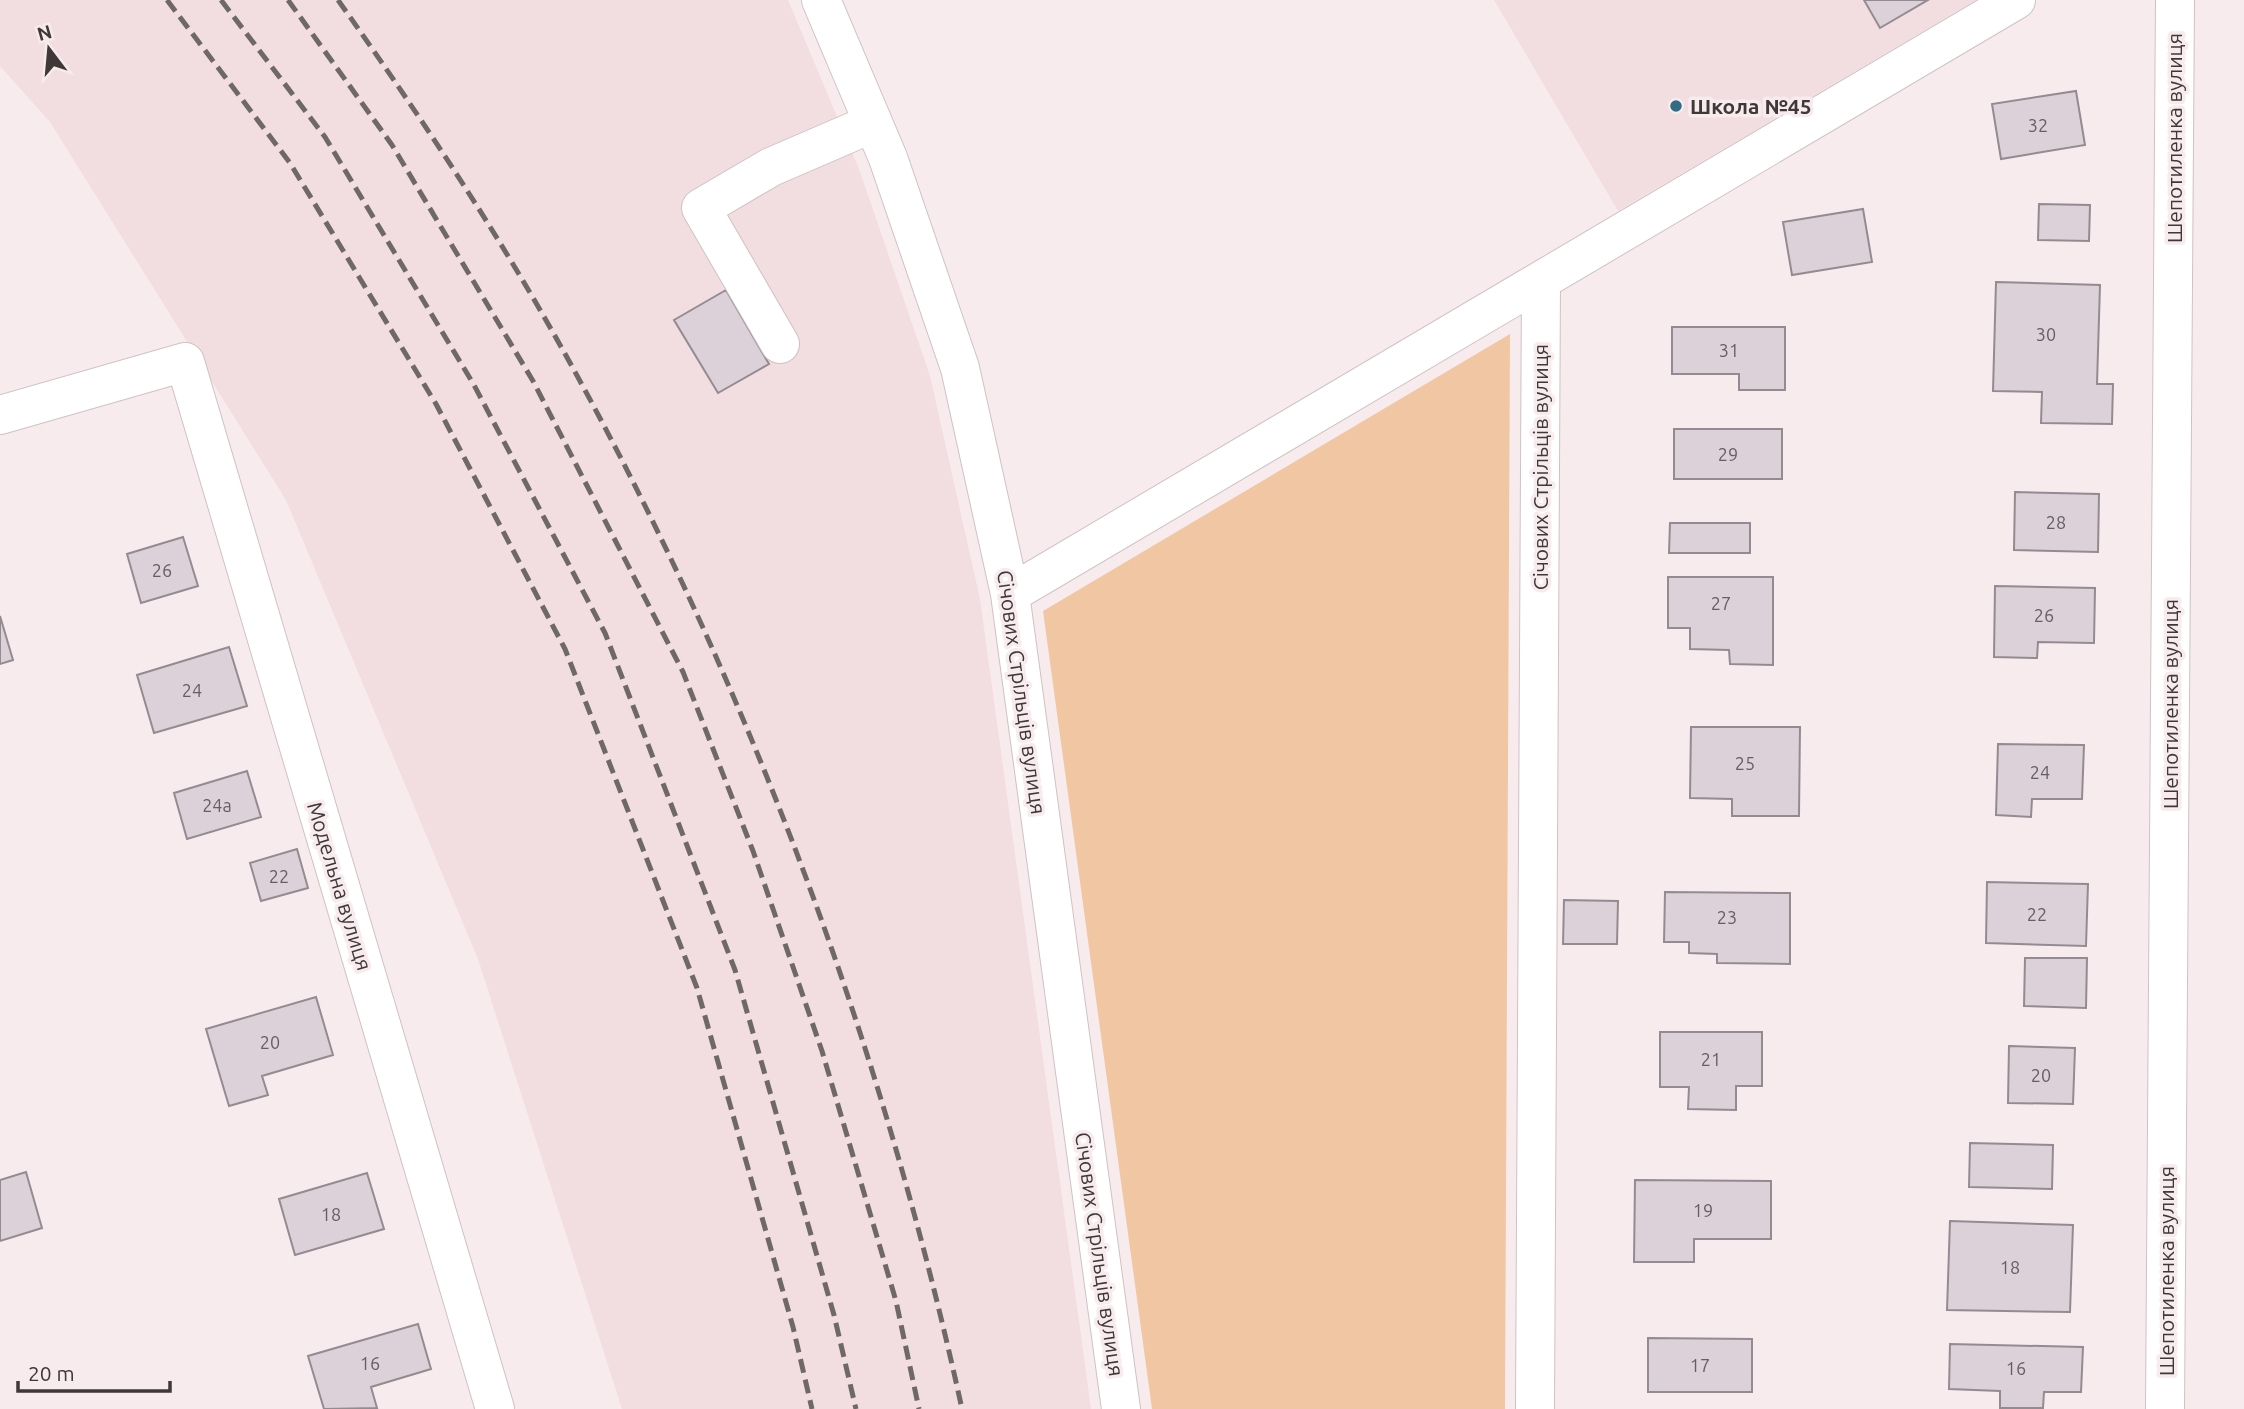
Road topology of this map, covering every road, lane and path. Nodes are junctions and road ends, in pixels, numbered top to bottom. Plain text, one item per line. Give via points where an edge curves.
1 (821, 0) edge
2 (2015, 0) edge
3 (2175, 0) edge
4 (873, 123) junction
5 (1541, 281) junction
6 (780, 344) dead end
7 (0, 415) edge
8 (1010, 594) junction
9 (495, 1409) edge
10 (1121, 1409) edge
11 (1535, 1409) edge
12 (2165, 1409) edge

1 - 4 street, Січових Стрільців вулиця
2 - 5 street
3 - 12 street, Шепотиленка вулиця
4 - 6 street via 771,167 701,208
4 - 8 street, Січових Стрільців вулиця via 960,368
5 - 8 street
5 - 11 street, Січових Стрільців вулиця
7 - 9 street, Модельна вулиця via 185,362
8 - 10 street, Січових Стрільців вулиця

